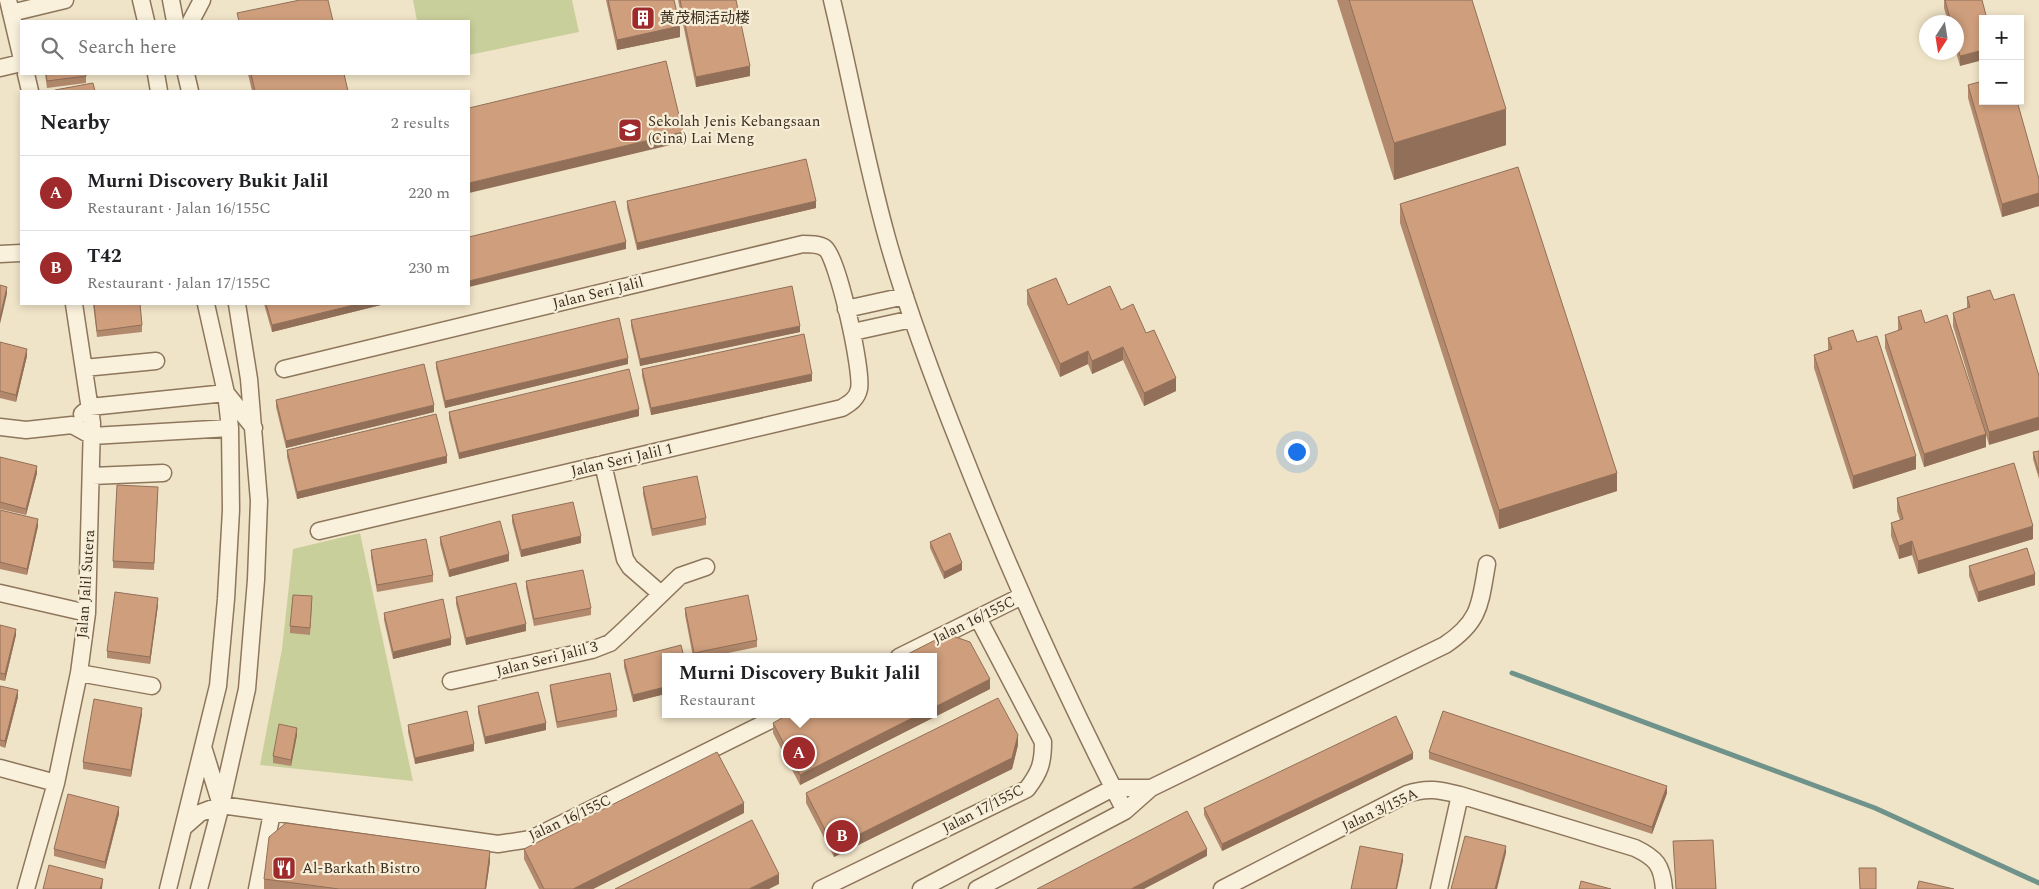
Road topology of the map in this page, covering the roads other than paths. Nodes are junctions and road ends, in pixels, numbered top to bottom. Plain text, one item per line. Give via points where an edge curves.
1 (64, 0) edge
2 (144, 0) edge
3 (171, 0) edge
4 (202, 0) edge
5 (832, 0) edge
6 (10, 7) edge
7 (146, 20) edge
8 (175, 20) edge
9 (192, 20) edge
10 (20, 51) edge
11 (20, 63) edge
12 (0, 68) edge
13 (26, 75) edge
14 (156, 75) edge
15 (186, 75) edge
16 (30, 90) edge
17 (159, 90) edge
18 (190, 90) edge
19 (20, 253) edge
20 (0, 254) edge
21 (905, 296) junction
22 (74, 305) edge
23 (206, 305) edge
24 (237, 305) edge
25 (846, 309) junction
26 (912, 319) junction
27 (853, 332) junction
28 (156, 361) dead end
29 (84, 368) junction
30 (284, 369) dead end
31 (249, 379) junction
32 (226, 393) junction
33 (90, 406) junction
34 (238, 408) junction
35 (72, 425) junction
36 (0, 427) edge
37 (230, 428) junction
38 (254, 428) junction
39 (92, 436) junction
40 (603, 464) junction
41 (164, 473) dead end
42 (92, 476) junction
43 (319, 531) dead end
44 (1487, 564) dead end
45 (706, 567) dead end
46 (0, 594) edge
47 (661, 594) junction
48 (1022, 596) junction
49 (88, 613) junction
50 (978, 618) junction
51 (907, 653) edge
52 (78, 674) junction
53 (451, 681) dead end
54 (152, 686) dead end
55 (775, 718) edge
56 (204, 748) junction
57 (0, 768) edge
58 (56, 783) junction
59 (1113, 788) junction
60 (1151, 788) junction
61 (1460, 795) junction
62 (222, 805) junction
63 (1125, 812) junction
64 (272, 813) junction
65 (184, 827) junction
66 (1248, 882) edge
67 (26, 889) edge
68 (168, 889) edge
69 (199, 889) edge
70 (257, 889) edge
71 (822, 889) edge
72 (921, 889) edge
73 (977, 889) edge
74 (1222, 889) edge
75 (1439, 889) edge
76 (1664, 889) edge

1 - 6 street
2 - 7 street
3 - 8 street
4 - 9 street
5 - 21 street via 887,236
6 - 10 street
11 - 12 street
13 - 16 street
14 - 17 street
15 - 18 street
19 - 20 street
21 - 25 street
21 - 26 street
22 - 29 street, Jalan Jalil Sutera
23 - 32 street
24 - 31 street
25 - 27 street, Jalan Seri Jalil
25 - 30 street, Jalan Seri Jalil via 835,264 829,253 824,248 803,244
26 - 27 street
26 - 48 street
27 - 40 street, Jalan Seri Jalil 1 via 860,389 853,401 842,408
28 - 29 street
29 - 33 street, Jalan Jalil Sutera
31 - 34 street
31 - 38 street
32 - 33 street
32 - 34 street
32 - 37 street
33 - 35 street
33 - 39 street, Jalan Jalil Sutera
34 - 37 street
34 - 38 street
35 - 36 street via 26,430
35 - 39 street
37 - 39 street
37 - 56 street via 231,510 226,599 218,686
38 - 62 street via 259,501 247,689
39 - 42 street, Jalan Jalil Sutera
40 - 43 street, Jalan Seri Jalil 1
40 - 47 street via 625,559
41 - 42 street
42 - 49 street, Jalan Jalil Sutera
44 - 60 street via 1479,608 1460,635 1445,645
45 - 47 street, Jalan Seri Jalil 3 via 680,576
46 - 49 street
47 - 53 street, Jalan Seri Jalil 3 via 610,643 592,650
48 - 50 street, Jalan 16/155C
48 - 59 street
49 - 52 street, Jalan Jalil Sutera
50 - 51 street, Jalan 16/155C
50 - 71 street, Jalan 17/155C via 1043,742 1043,760 1038,775 1027,789
52 - 54 street
52 - 58 street, Jalan Jalil Sutera
55 - 64 street, Jalan 16/155C via 531,839 498,844
56 - 62 street
56 - 65 street
57 - 58 street
58 - 67 street, Jalan Jalil Sutera
59 - 60 street
59 - 63 street
59 - 72 street
60 - 63 street
61 - 66 street, Jalan 3/155A via 1433,789 1407,794
61 - 75 street
61 - 76 street, Jalan 3/155A via 1635,848 1650,855 1658,864
62 - 64 street, Jalan 16/155C
62 - 65 street via 200,813
62 - 69 street
63 - 73 street
64 - 70 street
65 - 68 street
66 - 74 street, Jalan 3/155A

